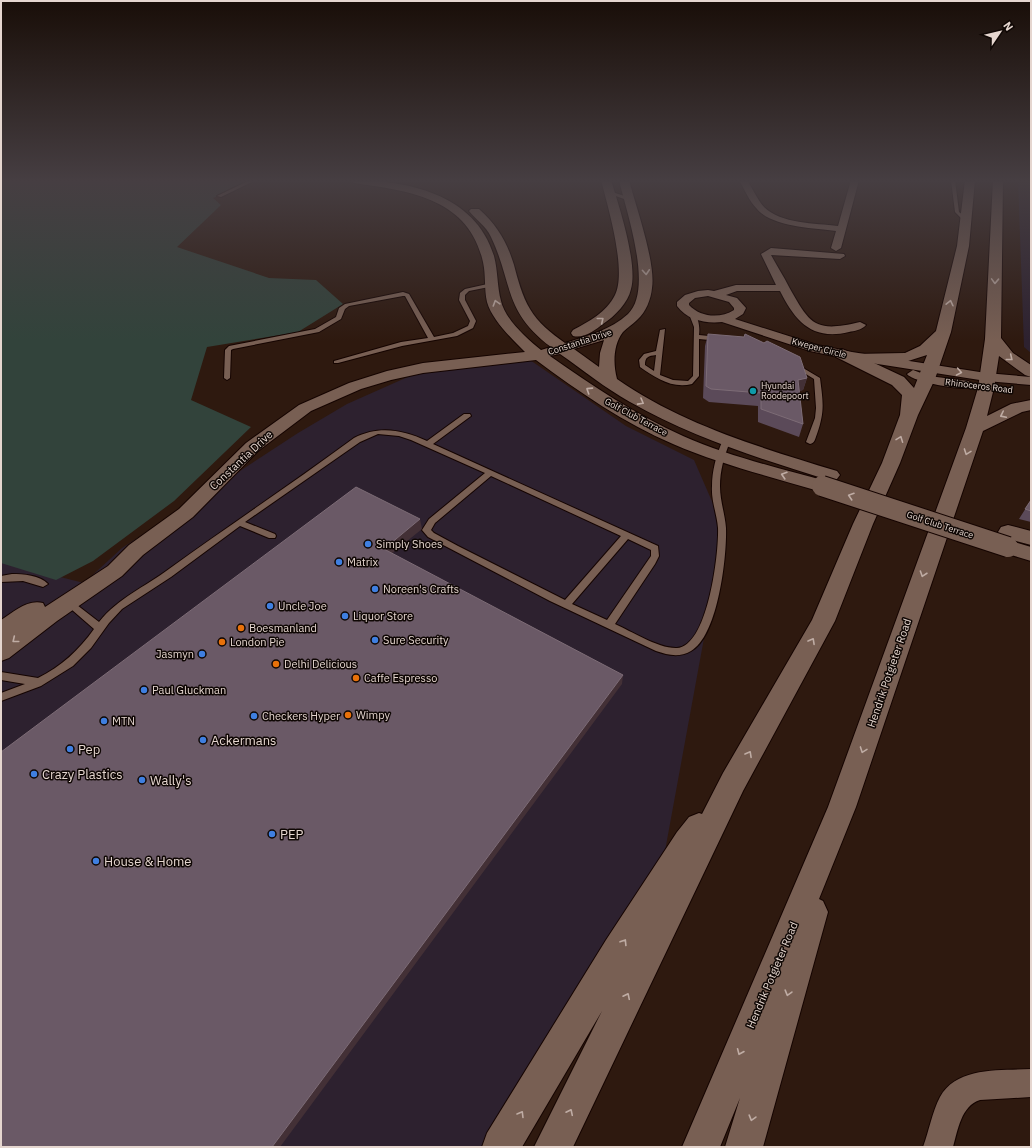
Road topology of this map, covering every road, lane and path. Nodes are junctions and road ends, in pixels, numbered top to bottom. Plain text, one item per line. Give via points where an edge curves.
1 (479, 234) edge
2 (496, 234) edge
3 (618, 234) edge
4 (637, 234) edge
5 (840, 234) edge
6 (964, 234) edge
7 (996, 234) edge
8 (512, 278) junction
9 (492, 285) junction
10 (785, 288) junction
11 (748, 289) junction
12 (516, 291) junction
13 (717, 294) junction
14 (733, 300) junction
15 (739, 312) junction
16 (692, 314) junction
17 (710, 319) junction
18 (724, 319) junction
19 (860, 325) dead end
20 (697, 327) junction
21 (619, 328) junction
22 (663, 330) dead end
23 (943, 332) junction
24 (770, 334) junction
25 (696, 337) junction
26 (432, 338) junction
27 (993, 339) junction
28 (724, 340) edge
29 (558, 344) junction
30 (534, 350) junction
31 (658, 352) junction
32 (847, 355) junction
33 (336, 362) dead end
34 (788, 362) edge
35 (1031, 372) edge
36 (929, 373) junction
37 (657, 376) junction
38 (227, 378) dead end
39 (609, 381) junction
40 (1031, 381) edge
41 (986, 382) junction
42 (1031, 392) edge
43 (1031, 405) edge
44 (909, 415) junction
45 (467, 416) dead end
46 (975, 428) junction
47 (810, 442) dead end
48 (428, 445) junction
49 (723, 449) junction
50 (489, 474) junction
51 (240, 523) junction
52 (627, 535) junction
53 (272, 536) dead end
54 (1031, 538) edge
55 (1008, 540) junction
56 (136, 550) junction
57 (1031, 554) edge
58 (1, 579) edge
59 (44, 584) dead end
60 (567, 604) junction
61 (74, 607) dead end
62 (609, 625) junction
63 (100, 628) junction
64 (1, 631) edge
65 (1, 652) edge
66 (1, 676) edge
67 (41, 682) junction
68 (1, 697) edge
69 (733, 782) junction
70 (842, 807) junction
71 (1018, 1083) edge
72 (500, 1147) edge
73 (552, 1147) edge
74 (701, 1147) edge
75 (744, 1147) edge
76 (938, 1147) edge

1 - 9 street, Golf Club Terrace via 490,266
2 - 8 street, Golf Club Terrace
29 -> 3 street, Constantia Drive via 593,326 608,313 623,294 625,269
4 -> 21 street, Constantia Drive via 646,268 646,287 641,306 634,316
5 - 10 street via 838,252 768,251 766,254
23 -> 6 main road
7 -> 27 main road, Hendrik Potgieter Road
8 - 9 street
8 - 12 street, Golf Club Terrace
9 - 12 street
9 - 26 lane via 467,290 462,294 462,300 473,321 471,327 455,335
30 -> 9 street, Golf Club Terrace via 495,306
10 - 11 street
10 - 19 street via 801,317 810,324 828,330 844,330
11 - 13 street via 736,288
11 - 14 street via 740,290
12 - 29 street, Golf Club Terrace via 526,314
13 - 14 street
13 - 16 street via 699,294 686,298 683,306
14 - 15 street, Kweper Circle via 740,308
15 - 18 street, Kweper Circle
15 - 24 street, Kweper Circle
16 - 17 street, Kweper Circle
16 - 20 lane
17 - 18 street, Kweper Circle
17 - 20 lane
18 - 24 street, Kweper Circle
20 - 25 lane
21 - 29 street, Constantia Drive
21 - 39 street via 607,352 605,364
22 - 31 lane
23 - 32 main road via 926,349 915,355 891,358
23 - 36 main road
24 - 32 street, Kweper Circle
25 - 28 lane
25 - 37 lane via 696,376 690,383 677,384 664,381
26 - 33 lane via 389,346
26 - 38 lane via 407,295 403,294 347,305 342,308 339,318 317,331 231,347 228,350
27 -> 35 main road via 1007,356
27 - 41 main road, Hendrik Potgieter Road
29 - 30 street, Constantia Drive
29 - 39 street, Golf Club Terrace
49 -> 30 street, Golf Club Terrace via 680,440 617,408
30 - 56 street, Constantia Drive via 388,376 355,386 305,408 252,448 186,513
31 - 37 lane
31 - 37 lane via 646,355 642,360 642,366
32 - 36 street, Kweper Circle
32 - 44 main road via 898,380 910,394
34 - 47 lane via 817,378 819,418
36 - 41 street, Rhinoceros Road
36 - 44 main road
39 -> 49 street, Golf Club Terrace via 633,398
40 - 41 street, Rhinoceros Road
41 - 42 street, Rhinoceros Road
41 - 46 main road, Hendrik Potgieter Road
43 -> 46 main road via 1017,408
69 -> 44 main road via 823,621
45 - 48 lane
46 -> 70 main road, Hendrik Potgieter Road
48 - 50 lane
48 - 51 lane via 391,431 365,435
49 - 55 street, Golf Club Terrace, bridge
49 - 62 lane via 716,495 722,530 719,570 710,616 694,643 688,649 679,652 668,651
50 - 52 lane
50 - 60 lane via 432,521 426,530 454,548
51 - 53 lane
51 - 63 lane via 117,608
52 - 60 lane
52 - 62 lane via 655,548 655,556
54 - 55 street
55 - 57 street
56 - 64 street, Constantia Drive via 88,575
56 -> 65 street, Constantia Drive via 115,571 48,615
58 - 59 lane via 27,577
60 - 62 lane
61 - 63 lane
63 - 67 lane via 75,659
66 - 67 lane
67 - 68 lane
72 -> 69 main road via 683,849
73 -> 69 main road
70 -> 74 main road, Hendrik Potgieter Road
70 -> 75 main road
71 - 76 street via 980,1086 964,1091 951,1106

